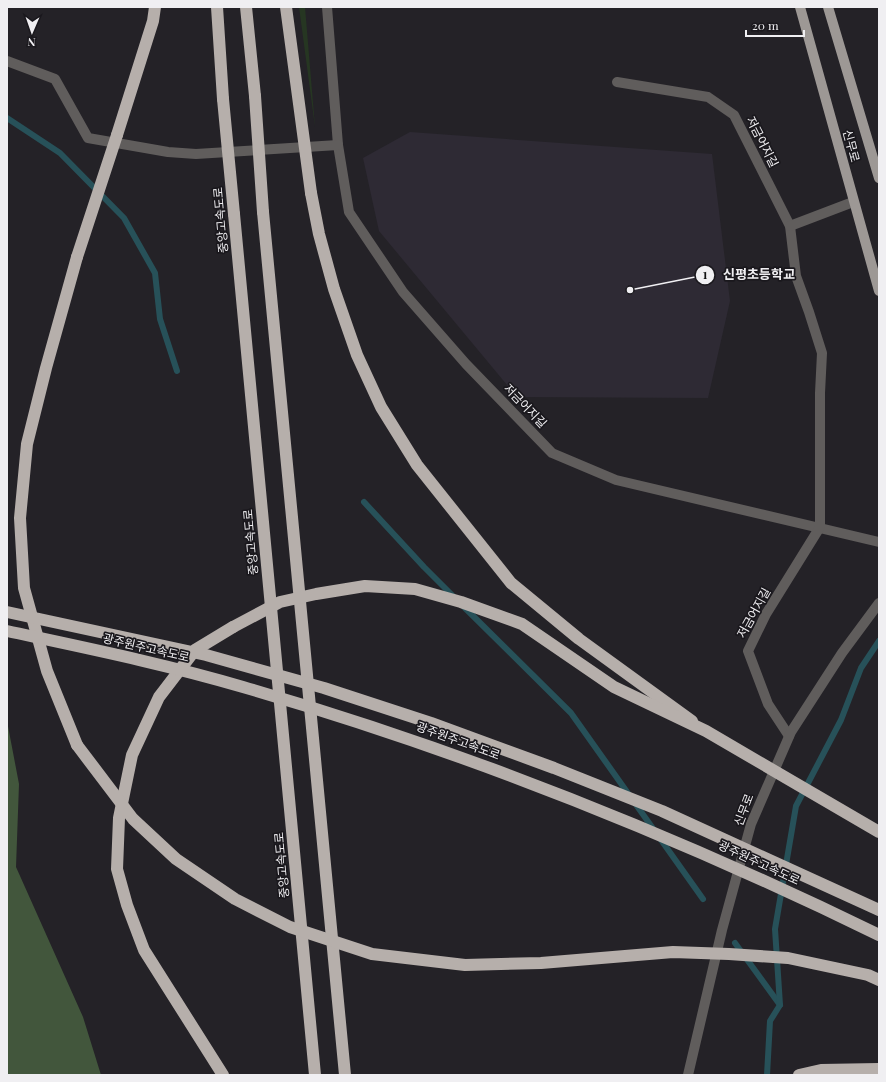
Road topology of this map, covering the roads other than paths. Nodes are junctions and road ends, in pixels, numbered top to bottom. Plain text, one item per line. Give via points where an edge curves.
1 (155, 7) edge
2 (217, 7) edge
3 (246, 7) edge
4 (286, 7) edge
5 (327, 7) edge
6 (800, 7) edge
7 (828, 7) edge
8 (7, 60) edge
9 (617, 82) dead end
10 (338, 145) junction
11 (879, 178) edge
12 (853, 202) junction
13 (790, 226) junction
14 (879, 291) edge
15 (820, 527) junction
16 (879, 542) edge
17 (879, 603) edge
18 (7, 612) edge
19 (7, 631) edge
20 (706, 730) junction
21 (789, 736) junction
22 (879, 832) edge
23 (879, 910) edge
24 (879, 935) edge
25 (879, 980) edge
26 (879, 1068) edge
27 (223, 1075) edge
28 (315, 1075) edge
29 (345, 1075) edge
30 (688, 1075) edge
31 (799, 1075) edge

1 - 25 highway, bridge via 153,21 77,257 27,444 20,518 24,588 47,671 77,745 133,818 176,859 235,899 290,927 372,954 465,965 541,963 673,952 729,954 788,958 868,975
2 - 28 highway, 중앙고속도로, bridge
3 - 29 highway, bridge
4 - 20 highway, bridge via 318,234 357,355 378,401 417,465 511,583 578,639
5 - 10 street, 저금어지길
6 - 12 main road, 신무로
7 - 11 main road, 신무로
8 - 10 street via 55,79 88,138 168,152 196,154
9 - 13 street, 저금어지길 via 708,97 734,115
10 - 15 street, 저금어지길 via 348,212 403,292 466,364 552,453 616,480
12 - 13 street
12 - 14 main road, 신무로
13 - 15 street, 저금어지길 via 796,276 822,353
15 - 16 street, 저금어지길
15 - 21 street, 저금어지길 via 766,614 748,651 768,704
17 - 21 street, 신무로 via 842,653
18 - 23 highway, 광주원주고속도로, bridge via 206,655 324,688 431,723 662,811
19 - 24 highway, 광주원주고속도로, bridge via 241,686 423,743 643,827 720,860
20 - 22 highway, bridge
20 - 27 highway, bridge via 614,687 522,624 415,589 366,586 280,602 195,650 159,697 132,755 119,818 117,869 144,950
21 - 30 street, 신무로 via 751,824 722,930
26 - 31 highway via 821,1070

